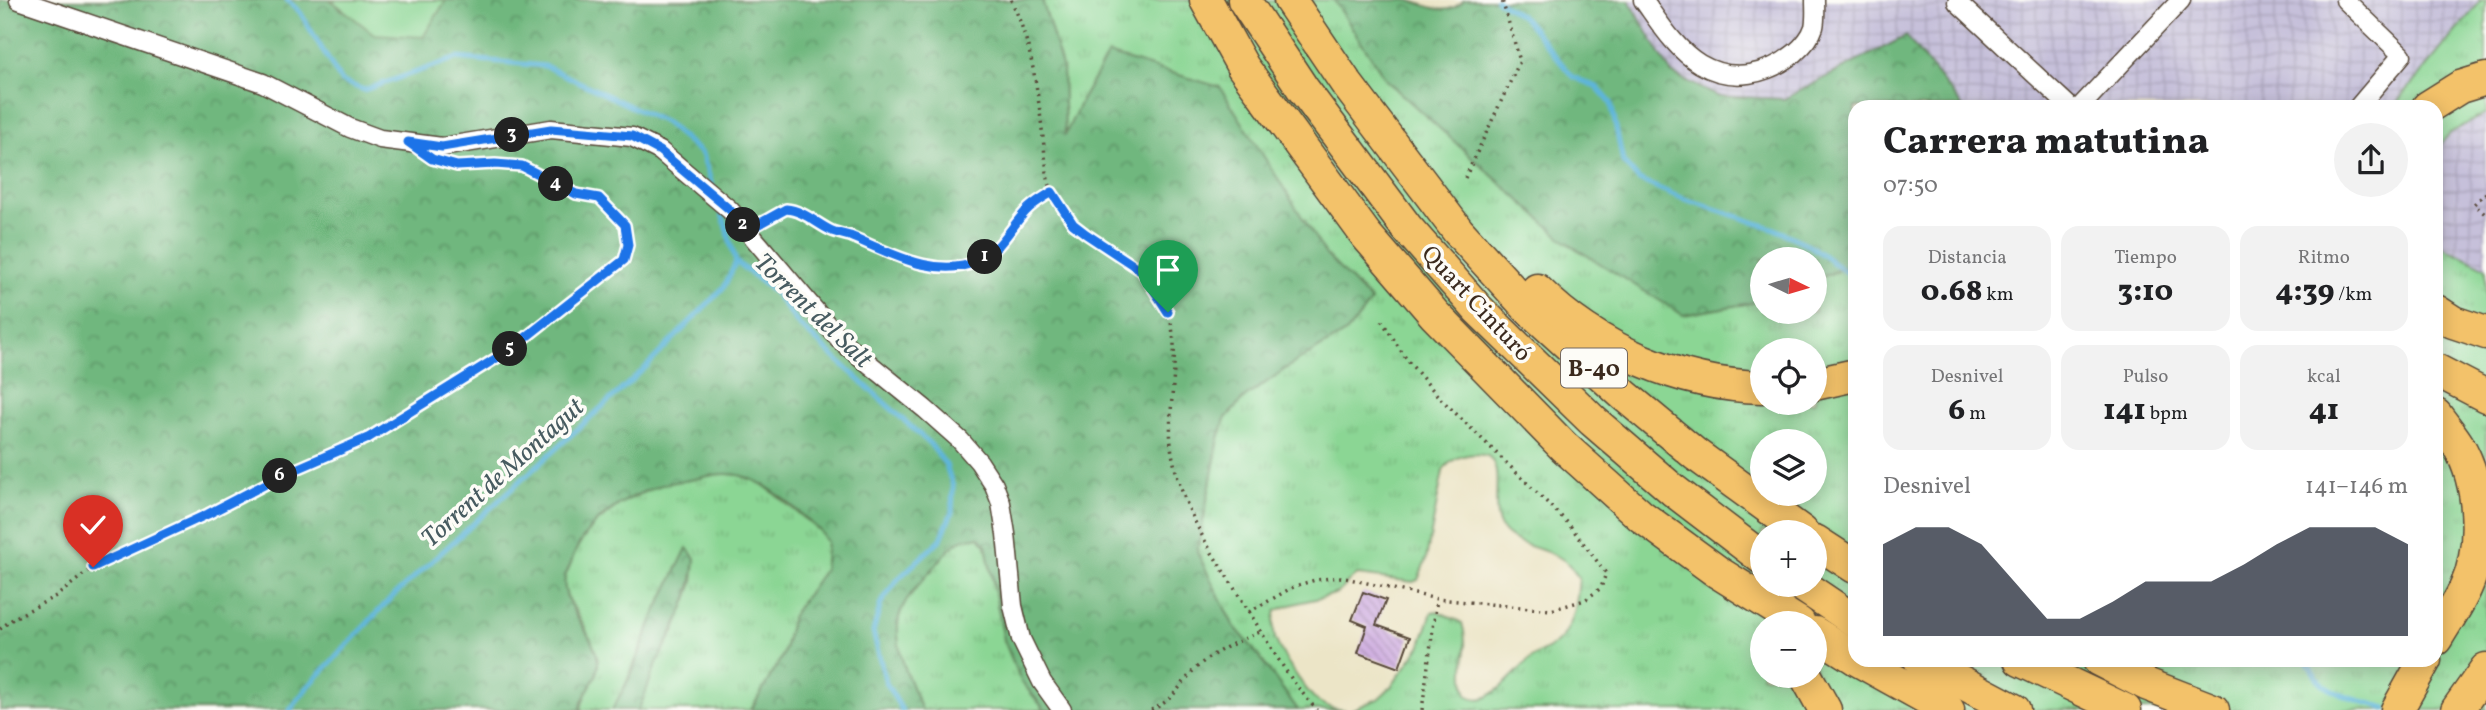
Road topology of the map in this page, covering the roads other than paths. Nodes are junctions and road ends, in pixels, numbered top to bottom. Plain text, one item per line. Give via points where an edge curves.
1 (19, 0) edge
2 (1206, 0) edge
3 (1244, 0) edge
4 (1290, 0) edge
5 (1643, 0) edge
6 (1815, 0) edge
7 (1959, 0) edge
8 (2181, 0) edge
9 (2346, 0) edge
10 (2486, 79) edge
11 (2062, 100) edge
12 (2087, 100) edge
13 (2364, 100) edge
14 (2439, 100) edge
15 (1415, 172) junction
16 (2443, 315) edge
17 (2486, 333) edge
18 (2443, 335) edge
19 (2486, 343) edge
20 (2443, 374) edge
21 (1848, 377) edge
22 (1827, 381) edge
23 (1750, 386) edge
24 (2486, 396) edge
25 (2443, 425) edge
26 (1786, 520) edge
27 (1750, 549) edge
28 (1827, 549) edge
29 (1848, 562) edge
30 (1719, 573) junction
31 (2486, 591) edge
32 (1819, 597) edge
33 (1753, 611) edge
34 (1780, 611) edge
35 (1848, 616) edge
36 (2443, 627) edge
37 (1827, 640) edge
38 (2443, 647) edge
39 (1848, 653) edge
40 (1871, 667) edge
41 (1933, 667) edge
42 (2035, 667) edge
43 (2113, 667) edge
44 (2421, 667) edge
45 (2428, 667) edge
46 (2486, 670) edge
47 (1813, 688) edge
48 (2402, 702) edge
49 (1062, 710) edge
50 (1825, 710) edge
51 (1948, 710) edge
52 (2014, 710) edge
53 (2125, 710) edge
54 (2213, 710) edge
55 (2457, 710) edge

1 - 49 street via 263,83 380,139 442,147 551,129 632,136 660,151 730,210 841,341 925,409 979,462 1000,503 1021,639
2 - 30 highway via 1243,67 1366,235 1435,315 1563,446 1642,516
3 - 27 highway, Quart Cinturó / B-40 via 1303,89 1407,228 1478,309 1603,429
4 - 15 highway, Quart Cinturó / B-40
5 - 6 street via 1665,31 1699,64 1720,73 1742,75 1770,70 1804,45 1814,27
7 - 11 street
8 - 12 street
9 - 13 street via 2402,55
10 - 14 highway
15 - 23 highway via 1544,297 1595,335 1659,368 1706,382
15 - 26 highway, Quart Cinturó / B-40 via 1458,231 1528,308 1695,454
16 - 17 highway
18 - 19 highway
20 - 24 highway
21 - 22 highway
25 - 36 highway via 2469,471 2476,494 2477,525 2466,586
28 - 29 highway
30 - 33 highway
30 - 34 highway
31 - 38 highway
32 - 35 highway
37 - 39 highway
40 - 51 highway
41 - 52 highway
42 - 53 highway
43 - 54 highway
44 - 48 highway
45 - 48 highway
46 - 55 highway
47 - 50 highway

